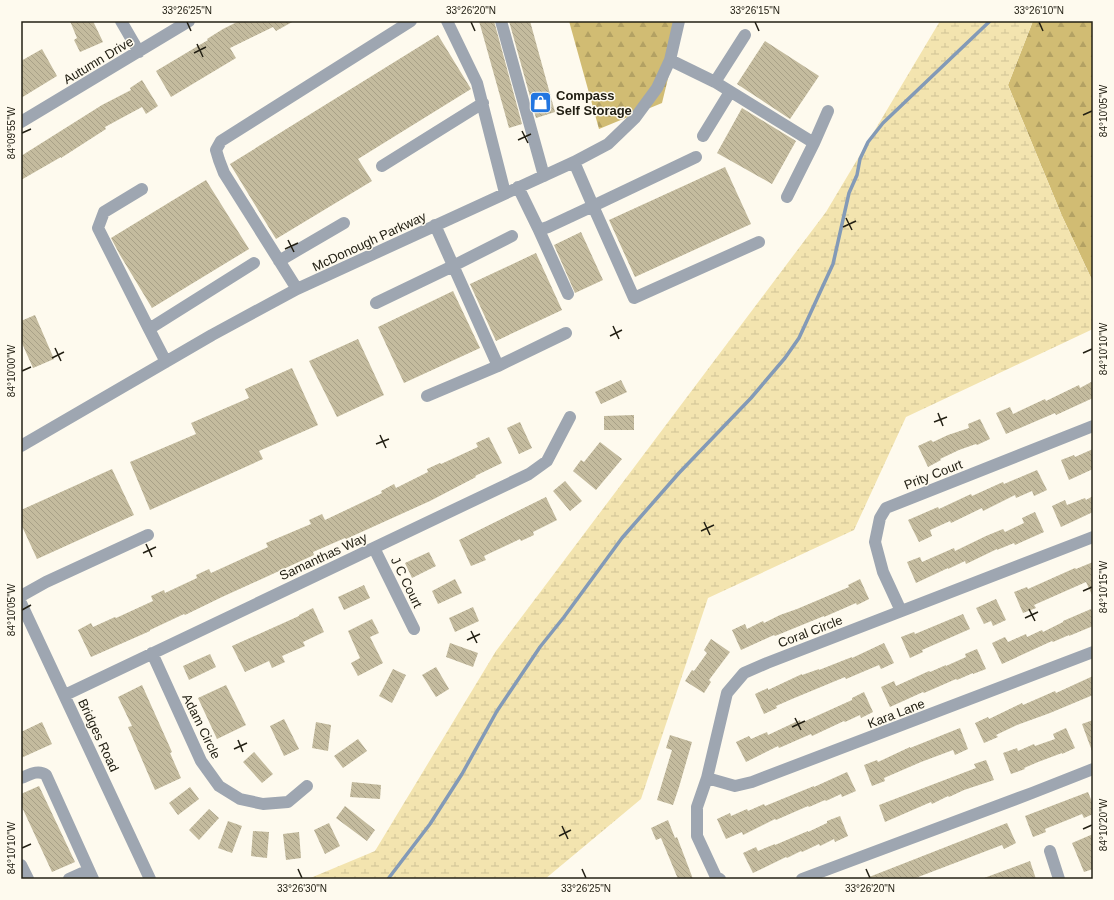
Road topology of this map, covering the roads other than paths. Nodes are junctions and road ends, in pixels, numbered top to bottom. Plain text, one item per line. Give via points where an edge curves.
1 (121, 21) edge
2 (190, 21) edge
3 (411, 21) edge
4 (447, 21) edge
5 (501, 21) edge
6 (679, 21) edge
7 (744, 35) dead end
8 (139, 52) junction
9 (670, 60) junction
10 (715, 82) junction
11 (730, 92) junction
12 (483, 103) junction
13 (828, 111) dead end
14 (21, 122) edge
15 (703, 136) dead end
16 (814, 143) junction
17 (696, 157) dead end
18 (574, 162) junction
19 (382, 166) dead end
20 (544, 176) junction
21 (518, 187) junction
22 (142, 190) dead end
23 (505, 193) junction
24 (787, 197) dead end
25 (593, 206) junction
26 (344, 223) dead end
27 (435, 225) junction
28 (538, 228) junction
29 (512, 236) dead end
30 (759, 242) dead end
31 (279, 261) junction
32 (254, 263) dead end
33 (453, 266) junction
34 (297, 289) junction
35 (568, 294) dead end
36 (376, 303) dead end
37 (149, 329) junction
38 (566, 333) dead end
39 (166, 362) junction
40 (498, 366) junction
41 (428, 396) dead end
42 (570, 417) dead end
43 (1093, 426) edge
44 (22, 443) edge
45 (148, 535) dead end
46 (1093, 537) edge
47 (374, 548) junction
48 (21, 596) edge
49 (21, 602) edge
50 (901, 611) junction
51 (414, 629) dead end
52 (1093, 652) edge
53 (152, 653) junction
54 (65, 695) junction
55 (1093, 769) edge
56 (21, 778) edge
57 (707, 778) junction
58 (307, 786) dead end
59 (1050, 851) dead end
60 (21, 865) edge
61 (91, 874) edge
62 (28, 879) edge
63 (69, 879) edge
64 (150, 879) edge
65 (720, 879) edge
66 (802, 879) edge
67 (1059, 879) edge

1 - 8 street
2 - 8 street, Autumn Drive
3 - 31 street via 221,141 216,150 224,173
4 - 12 street via 477,82
5 - 20 street
6 - 9 street, McDonough Parkway
7 - 10 street
8 - 14 street, Autumn Drive
9 - 10 street
9 - 18 street, McDonough Parkway via 658,88 636,118 608,144
10 - 11 street
11 - 15 street
11 - 16 street
12 - 19 street
12 - 23 street
13 - 16 street
16 - 24 street
17 - 25 street
18 - 20 street, McDonough Parkway
18 - 25 street
20 - 21 street, McDonough Parkway
21 - 23 street, McDonough Parkway
21 - 28 street
22 - 37 street via 104,212 98,228
23 - 27 street, McDonough Parkway
25 - 28 street via 548,227
25 - 30 street via 634,298
26 - 31 street
27 - 33 street
27 - 34 street, McDonough Parkway
28 - 35 street
29 - 33 street
31 - 34 street
32 - 37 street
33 - 36 street
33 - 40 street
34 - 39 street, McDonough Parkway
37 - 39 street
38 - 40 street
39 - 44 street, McDonough Parkway
40 - 41 street
42 - 47 street, Samanthas Way via 547,461 529,474
43 - 50 street, Prity Court via 886,508 880,518 875,542 883,572
45 - 48 street
46 - 50 street, Coral Circle
47 - 51 street, J C Court
47 - 53 street, Samanthas Way
49 - 54 street, Bridges Road
50 - 57 street, Coral Circle via 744,673 727,693
52 - 57 street, Kara Lane via 752,782 736,786
53 - 54 street, Samanthas Way
53 - 58 street, Adam Circle via 201,761 219,786 240,799 263,804 288,802
54 - 64 street, Bridges Road
55 - 66 street
56 - 61 street via 35,772 43,772 46,775
57 - 65 street, Coral Circle via 697,807 697,836 716,877
59 - 67 street
60 - 62 street
61 - 63 street

